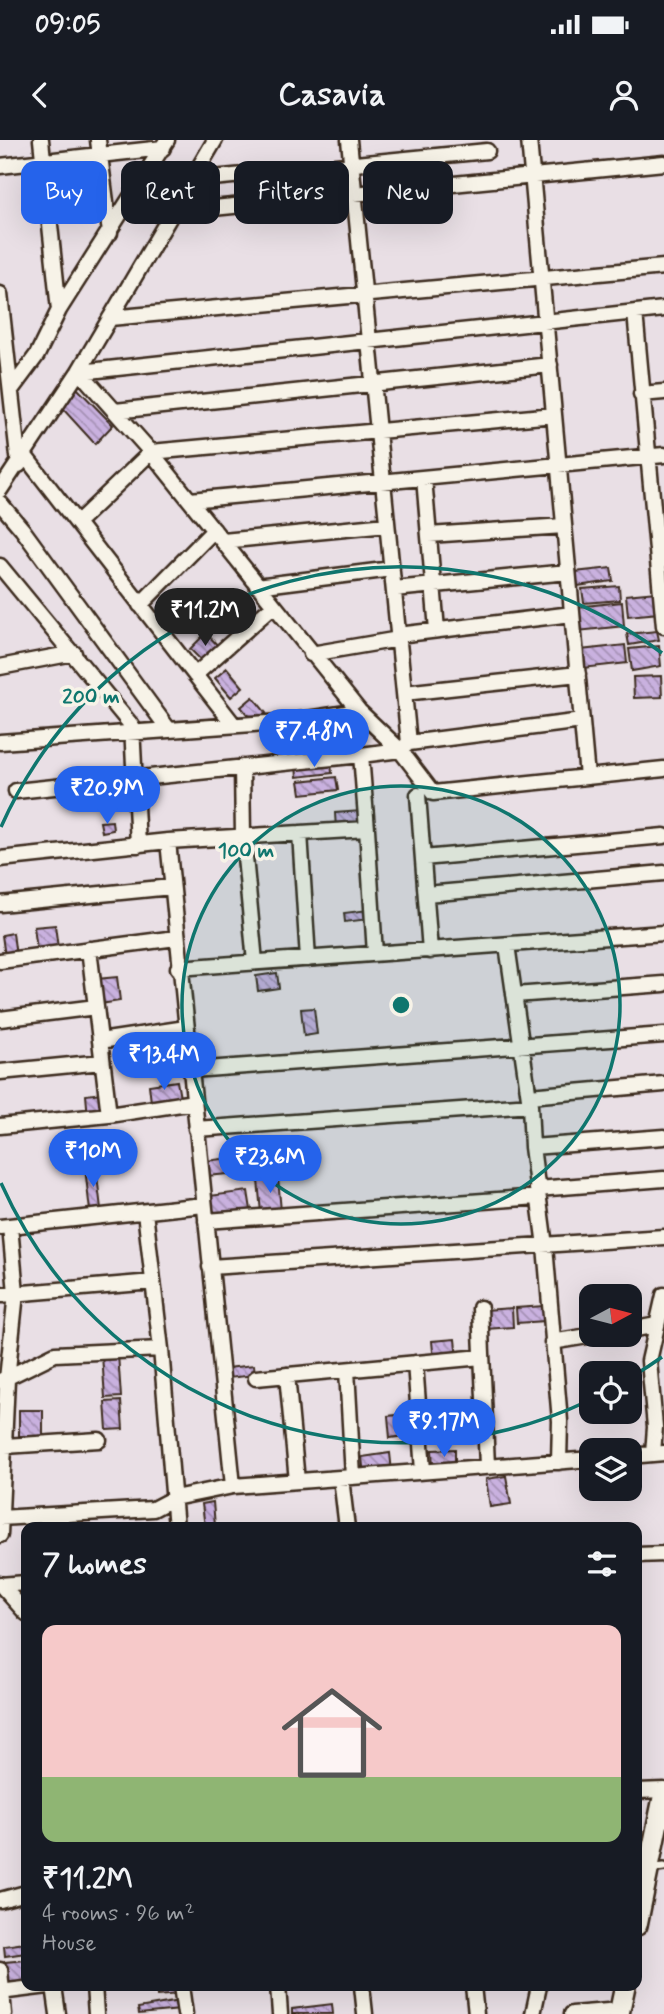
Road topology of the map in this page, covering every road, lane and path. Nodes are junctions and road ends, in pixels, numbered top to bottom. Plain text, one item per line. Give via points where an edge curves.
1 (41, 140) edge
2 (215, 140) edge
3 (349, 140) edge
4 (529, 140) edge
5 (157, 144) edge
6 (99, 148) edge
7 (487, 151) dead end
8 (43, 161) joint
9 (203, 161) edge
10 (351, 163) junction
11 (664, 163) edge
12 (21, 164) edge
13 (0, 166) edge
14 (532, 176) junction
15 (220, 177) edge
16 (354, 194) junction
17 (220, 207) edge
18 (50, 224) edge
19 (166, 224) edge
20 (110, 233) junction
21 (664, 267) edge
22 (542, 278) junction
23 (364, 294) junction
24 (0, 302) edge
25 (664, 309) edge
26 (59, 310) junction
27 (635, 312) junction
28 (110, 318) junction
29 (545, 321) junction
30 (369, 341) junction
31 (3, 346) edge
32 (550, 365) junction
33 (79, 371) junction
34 (373, 382) junction
35 (7, 386) edge
36 (664, 392) edge
37 (641, 394) junction
38 (114, 411) junction
39 (554, 415) junction
40 (7, 427) edge
41 (378, 431) junction
42 (151, 452) junction
43 (664, 455) edge
44 (646, 456) junction
45 (22, 460) junction
46 (559, 465) junction
47 (424, 478) junction
48 (383, 482) junction
49 (0, 490) edge
50 (190, 500) junction
51 (0, 503) edge
52 (77, 523) junction
53 (387, 525) junction
54 (564, 526) junction
55 (429, 535) junction
56 (218, 536) junction
57 (0, 566) edge
58 (392, 569) junction
59 (568, 572) junction
60 (433, 585) junction
61 (257, 586) junction
62 (394, 589) junction
63 (140, 605) junction
64 (273, 606) junction
65 (572, 614) junction
66 (664, 626) edge
67 (437, 630) junction
68 (399, 637) junction
69 (74, 653) junction
70 (311, 654) junction
71 (0, 667) edge
72 (578, 674) junction
73 (195, 675) junction
74 (404, 693) junction
75 (359, 711) junction
76 (582, 722) junction
77 (234, 725) junction
78 (169, 730) junction
79 (132, 733) junction
80 (0, 742) edge
81 (404, 746) junction
82 (361, 755) junction
83 (242, 767) junction
84 (664, 769) edge
85 (587, 777) junction
86 (135, 778) junction
87 (16, 791) dead end
88 (418, 795) dead end
89 (368, 828) junction
90 (300, 833) junction
91 (243, 836) junction
92 (664, 836) edge
93 (167, 841) junction
94 (138, 845) junction
95 (423, 858) junction
96 (0, 859) edge
97 (664, 873) edge
98 (171, 887) junction
99 (426, 894) junction
100 (0, 904) edge
101 (664, 933) edge
102 (176, 938) junction
103 (508, 945) junction
104 (89, 949) junction
105 (430, 950) junction
106 (375, 954) junction
107 (308, 959) junction
108 (0, 961) edge
109 (255, 962) junction
110 (178, 968) junction
111 (664, 984) edge
112 (513, 995) junction
113 (96, 1007) junction
114 (0, 1019) edge
115 (186, 1028) junction
116 (664, 1035) edge
117 (100, 1041) junction
118 (520, 1046) junction
119 (103, 1062) junction
120 (192, 1070) junction
121 (0, 1072) edge
122 (664, 1084) edge
123 (529, 1101) junction
124 (194, 1102) junction
125 (109, 1115) junction
126 (0, 1126) edge
127 (196, 1129) junction
128 (664, 1137) edge
129 (532, 1147) junction
130 (664, 1179) edge
131 (538, 1193) junction
132 (204, 1205) junction
133 (145, 1212) junction
134 (206, 1221) junction
135 (5, 1226) edge
136 (664, 1237) edge
137 (545, 1246) junction
138 (210, 1267) junction
139 (153, 1282) junction
140 (16, 1293) junction
141 (0, 1295) edge
142 (664, 1295) edge
143 (480, 1308) dead end
144 (657, 1325) junction
145 (642, 1328) edge
146 (579, 1338) edge
147 (552, 1342) junction
148 (161, 1349) junction
149 (482, 1357) junction
150 (415, 1363) junction
151 (347, 1370) junction
152 (287, 1375) junction
153 (256, 1378) dead end
154 (4, 1380) edge
155 (99, 1440) dead end
156 (5, 1446) junction
157 (658, 1453) edge
158 (579, 1460) edge
159 (559, 1462) junction
160 (487, 1466) junction
161 (1, 1469) edge
162 (423, 1471) junction
163 (347, 1477) junction
164 (296, 1481) junction
165 (233, 1486) junction
166 (174, 1498) junction
167 (1, 1518) edge
168 (176, 1522) edge
169 (347, 1522) edge
170 (0, 1535) edge
171 (664, 1553) edge
172 (642, 1555) edge
173 (21, 1583) edge
174 (0, 1584) edge
175 (21, 1607) edge
176 (642, 1791) edge
177 (664, 1791) edge
178 (656, 1868) edge
179 (21, 1894) edge
180 (0, 1900) edge
181 (642, 1910) edge
182 (0, 1970) edge
183 (21, 1989) edge
184 (55, 1991) edge
185 (94, 1991) edge
186 (182, 1991) edge
187 (278, 1991) edge
188 (363, 1991) edge
189 (474, 1991) edge
190 (539, 1991) edge
191 (624, 1991) edge
192 (1, 1992) edge
193 (184, 2009) edge
194 (619, 2012) edge
195 (4, 2014) edge
196 (58, 2014) edge
197 (96, 2014) edge
198 (280, 2014) edge
199 (365, 2014) edge
200 (476, 2014) edge
201 (533, 2014) edge
202 (572, 2014) edge

1 - 8 street
2 - 9 street
3 - 10 street
4 - 14 street
5 - 6 street
5 - 20 street via 152,165
6 - 8 street
6 - 20 street
7 - 10 street
10 - 15 street
10 - 16 street
11 - 14 street
12 - 13 street
14 - 16 street
14 - 22 street
16 - 17 street
16 - 23 street
18 - 26 street
19 - 28 street
20 - 26 street
21 - 22 street
22 - 23 street
22 - 29 street
23 - 28 street
23 - 30 street
24 - 31 street
25 - 27 street
26 - 35 street via 37,355
27 - 29 street
27 - 37 street
28 - 33 street
29 - 30 street
29 - 32 street
30 - 33 street
30 - 34 street
31 - 35 street
32 - 34 street
32 - 39 street
33 - 38 street
33 - 45 street
34 - 38 street
34 - 41 street
35 - 40 street
36 - 37 street
37 - 44 street
38 - 42 street
39 - 41 street
39 - 46 street
40 - 45 street
41 - 42 street
41 - 48 street
42 - 50 street
42 - 52 street
43 - 44 street
44 - 46 street
44 - 66 street
45 - 49 street
45 - 52 street
46 - 47 street
46 - 54 street
47 - 48 street
47 - 55 street
48 - 50 street
48 - 53 street
50 - 56 street
51 - 78 street
52 - 63 street
53 - 56 street
53 - 58 street
54 - 55 street
54 - 59 street
55 - 60 street
56 - 61 street
56 - 63 street
57 - 69 street
58 - 61 street
58 - 62 street
59 - 60 street
59 - 65 street
60 - 62 street
60 - 67 street
61 - 64 street
62 - 68 street
63 - 73 street
64 - 70 street
64 - 73 street
65 - 67 street
65 - 72 street
67 - 68 street
68 - 70 street
68 - 74 street
69 - 71 street
69 - 79 street via 130,723
70 - 75 street
72 - 74 street
72 - 76 street
73 - 77 street
74 - 81 street
75 - 77 street
75 - 81 street
76 - 81 street
76 - 85 street
77 - 78 street
78 - 79 street
79 - 80 street
79 - 86 street
81 - 82 street
81 - 85 street via 436,794
82 - 83 street
82 - 89 street
83 - 86 street
83 - 91 street
84 - 85 street
86 - 87 street
86 - 94 street
88 - 95 street
89 - 90 street
89 - 106 street
90 - 91 street
90 - 107 street
91 - 93 street
91 - 109 street
92 - 95 street
93 - 94 street
93 - 98 street
94 - 96 street
95 - 99 street
97 - 99 street
98 - 100 street
98 - 102 street
99 - 105 street
101 - 103 street
102 - 104 street
102 - 110 street
103 - 105 street
103 - 112 street
104 - 108 street
104 - 113 street
105 - 106 street
106 - 107 street
107 - 109 street
109 - 110 street
110 - 115 street
111 - 112 street
112 - 118 street
113 - 114 street
113 - 117 street
115 - 117 street
115 - 120 street
116 - 118 street
117 - 119 street
118 - 120 street
118 - 123 street
119 - 121 street
119 - 125 street
120 - 124 street
122 - 123 street
123 - 127 street
123 - 129 street
124 - 125 street
124 - 127 street
125 - 126 street
127 - 132 street
128 - 129 street
129 - 131 street
130 - 131 street
131 - 134 street
131 - 137 street
132 - 133 street
132 - 134 street
133 - 135 street
133 - 139 street
134 - 138 street
135 - 140 street
136 - 137 street
137 - 138 street
137 - 147 street
138 - 165 street
139 - 140 street
139 - 148 street
140 - 141 street
140 - 154 street
142 - 144 street
143 - 149 street
144 - 145 street
144 - 157 street via 649,1361
146 - 147 street
147 - 159 street
148 - 154 street via 55,1354
148 - 166 street
149 - 150 street
149 - 160 street
150 - 151 street
150 - 162 street
151 - 152 street
151 - 163 street
152 - 153 street
152 - 164 street
154 - 156 street
155 - 156 street
156 - 161 street
158 - 159 street
159 - 160 street
160 - 162 street
161 - 167 street
162 - 163 street
163 - 164 street
163 - 169 street
164 - 165 street
165 - 166 street
166 - 167 street via 153,1509
166 - 168 street
167 - 170 street
171 - 172 street
173 - 174 street
174 - 175 street
176 - 177 street
177 - 178 street
178 - 181 street
179 - 180 street
182 - 192 street
183 - 192 street
184 - 196 street
185 - 197 street
186 - 193 street
187 - 198 street
188 - 199 street
189 - 200 street
190 - 201 street
191 - 194 street
192 - 195 street
194 - 202 street

